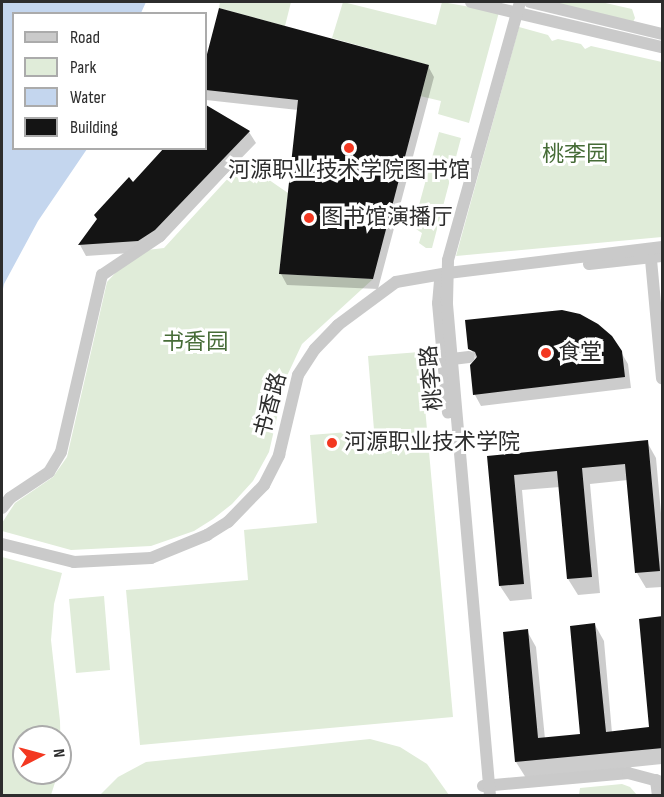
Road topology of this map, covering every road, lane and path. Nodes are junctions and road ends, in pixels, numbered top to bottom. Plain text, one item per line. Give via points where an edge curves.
1 (471, 2) edge
2 (530, 2) edge
3 (515, 7) edge
4 (663, 34) edge
5 (663, 47) edge
6 (236, 155) dead end
7 (656, 252) edge
8 (444, 277) junction
9 (663, 329) edge
10 (469, 357) dead end
11 (448, 359) junction
12 (663, 378) edge
13 (2, 508) edge
14 (2, 544) edge
15 (2, 549) edge
16 (659, 786) edge
17 (486, 791) edge

1 - 3 street
2 - 4 street
3 - 5 street
3 - 8 street, 桃李路 via 441,259
6 - 13 street via 160,236 102,275 61,452 49,472 10,498
7 - 8 street, 书香路
7 - 9 street
7 - 12 street
8 - 11 street, 桃李路
8 - 14 street, 书香路 via 396,282 338,325 315,349 298,375 279,455 264,485 214,531 151,558 74,562
8 - 15 street, 书香路 via 398,289 340,331 319,352 302,378 283,459 268,488 234,527 186,552 153,563 74,567
10 - 11 street
11 - 17 street, 桃李路
16 - 17 street via 628,779

